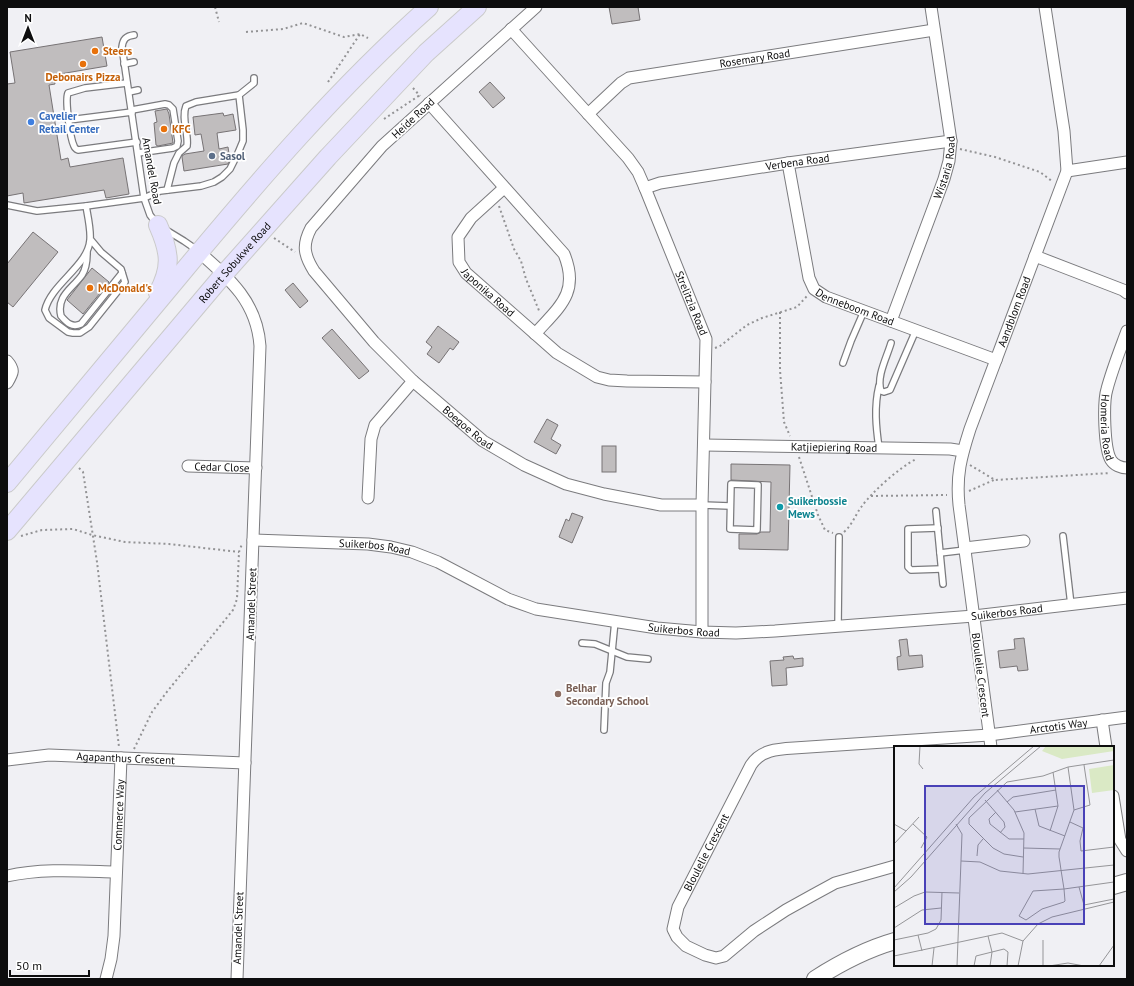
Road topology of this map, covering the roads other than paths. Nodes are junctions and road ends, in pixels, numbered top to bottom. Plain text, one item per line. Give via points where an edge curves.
1 (429, 7) edge
2 (477, 7) edge
3 (536, 7) edge
4 (931, 7) edge
5 (1044, 7) edge
6 (511, 29) junction
7 (934, 30) junction
8 (134, 35) dead end
9 (134, 62) dead end
10 (124, 64) junction
11 (254, 78) dead end
12 (127, 83) junction
13 (138, 90) dead end
14 (129, 92) junction
15 (240, 96) junction
16 (429, 103) junction
17 (132, 111) junction
18 (588, 114) junction
19 (69, 120) junction
20 (136, 142) junction
21 (950, 144) junction
22 (138, 153) junction
23 (1127, 162) edge
24 (788, 163) junction
25 (1067, 171) junction
26 (504, 188) junction
27 (645, 188) junction
28 (167, 190) junction
29 (144, 198) junction
30 (7, 205) edge
31 (86, 206) junction
32 (158, 225) junction
33 (90, 240) junction
34 (305, 242) joint
35 (199, 252) junction
36 (87, 253) junction
37 (1035, 256) junction
38 (122, 274) junction
39 (224, 274) junction
40 (1127, 293) edge
41 (864, 311) junction
42 (149, 312) junction
43 (892, 321) junction
44 (916, 330) junction
45 (1127, 331) edge
46 (535, 334) junction
47 (891, 343) dead end
48 (996, 360) junction
49 (7, 361) edge
50 (843, 363) dead end
51 (413, 381) junction
52 (705, 382) junction
53 (7, 383) edge
54 (879, 386) junction
55 (704, 445) junction
56 (879, 448) junction
57 (963, 451) junction
58 (188, 466) dead end
59 (256, 468) junction
60 (1127, 468) edge
61 (7, 483) edge
62 (368, 498) dead end
63 (702, 505) junction
64 (730, 506) junction
65 (936, 511) dead end
66 (938, 528) junction
67 (11, 535) edge
68 (839, 536) road end
69 (1063, 536) dead end
70 (253, 540) junction
71 (1024, 541) dead end
72 (965, 549) junction
73 (940, 553) junction
74 (942, 569) junction
75 (943, 584) dead end
76 (1127, 598) edge
77 (1071, 605) junction
78 (974, 616) junction
79 (615, 621) junction
80 (838, 626) junction
81 (702, 632) junction
82 (582, 643) dead end
83 (612, 650) junction
84 (648, 659) dead end
85 (1127, 716) edge
86 (1102, 720) junction
87 (604, 730) dead end
88 (989, 735) junction
89 (991, 746) edge
90 (1106, 746) edge
91 (121, 758) junction
92 (7, 760) edge
93 (245, 763) junction
94 (1114, 813) edge
95 (1115, 830) edge
96 (1127, 851) edge
97 (894, 866) edge
98 (116, 872) junction
99 (7, 876) edge
100 (1127, 882) edge
101 (1114, 886) edge
102 (894, 941) edge
103 (106, 979) edge
104 (237, 979) edge
105 (815, 979) edge

1 - 35 main road via 305,129
2 - 39 main road, Robert Sobukwe Road via 399,81
3 - 6 street, Heide Road
4 - 7 street, Wistaria Road
5 - 25 street, Aandblom Road via 1064,131
6 - 16 street, Heide Road
6 - 18 street, Strelitzia Road
7 - 18 street, Rosemary Road via 629,78
7 - 21 street, Wistaria Road
8 - 10 lane, Amandel Road via 126,37 122,42
9 - 10 lane
10 - 12 lane, Amandel Road
11 - 15 lane via 254,83
12 - 14 lane, Amandel Road
12 - 19 lane via 68,92 66,101
13 - 14 lane
14 - 17 lane, Amandel Road
15 - 28 lane via 243,141 230,170 214,182
15 - 28 lane via 196,102 186,106 187,146 179,153 174,163
16 - 26 street
16 - 34 street, Heide Road via 382,146 311,228
17 - 19 lane
17 - 20 lane, Amandel Road
17 - 22 lane via 169,105 173,109 178,141 177,146 173,148
18 - 27 street, Strelitzia Road via 628,158
19 - 20 lane via 72,142 78,150
20 - 22 lane, Amandel Road
21 - 24 street, Verbena Road
21 - 43 street, Wistaria Road via 944,179
22 - 29 lane, Amandel Road
23 - 25 street
24 - 27 street, Verbena Road via 660,183
24 - 41 street, Denneboom Road via 809,278 814,289 826,297
25 - 37 street, Aandblom Road
26 - 46 street via 564,254 569,268 568,293
26 - 46 street, Japonika Road via 471,218 458,237 459,262 466,273
27 - 52 street, Strelitzia Road via 706,339
28 - 29 lane
29 - 31 lane
29 - 32 lane, Amandel Road via 150,215
30 - 31 lane via 37,211
31 - 33 lane
32 - 35 lane, Amandel Road
32 - 42 main road via 165,244 167,274
33 - 36 lane
33 - 38 lane via 121,269
34 - 51 street, Boegoe Road via 308,262 314,271 374,342
35 - 39 street, Amandel Street
35 - 42 main road
36 - 38 lane via 83,274 61,300 61,316 70,325 81,324
36 - 38 lane via 46,305 45,310 49,318 68,332 80,333 89,327 125,282
37 - 40 street
37 - 48 street, Aandblom Road
39 - 59 street, Amandel Street via 250,307 260,333
39 - 67 main road, Robert Sobukwe Road
41 - 43 street, Denneboom Road
41 - 50 lane
42 - 61 main road
43 - 44 street, Denneboom Road
44 - 48 street, Denneboom Road
44 - 54 lane via 890,390 881,391
45 - 60 street, Homeria Road via 1106,391 1105,408 1111,460 1122,468
46 - 52 street, Japonika Road via 557,353 597,377 627,381
47 - 54 lane
48 - 57 street, Aandblom Road
49 - 53 street via 13,372
51 - 62 street via 375,425 371,439
51 - 63 street, Boegoe Road via 483,441 524,465 566,484 661,505
52 - 55 street, Strelitzia Road
54 - 56 lane via 876,399
55 - 56 street, Katjiepiering Road
55 - 63 street, Strelitzia Road
56 - 57 street, Katjiepiering Road
57 - 72 street, Aandblom Road via 958,475 958,494
58 - 59 street, Cedar Close
59 - 70 street, Amandel Street
63 - 64 lane
63 - 81 street, Strelitzia Road
64 - 64 lane via 731,484 758,485 757,530 730,529
65 - 66 lane
66 - 73 lane
66 - 74 lane via 908,529 908,567 911,570
68 - 80 lane
69 - 77 lane
70 - 79 street, Suikerbos Road via 391,547 438,562 522,605
70 - 93 street, Amandel Street
71 - 72 street
72 - 73 lane
72 - 78 street, Aandblom Road
73 - 74 lane
74 - 75 lane
76 - 77 street, Suikerbos Road
77 - 78 street, Suikerbos Road
78 - 80 street, Suikerbos Road
78 - 88 street, Bloulelie Crescent
79 - 81 street, Suikerbos Road
79 - 83 lane
80 - 81 street, Suikerbos Road via 744,633
82 - 83 lane
83 - 84 lane via 627,657
83 - 87 lane via 606,683
85 - 86 street, Arctotis Way
86 - 88 street, Arctotis Way
86 - 90 street
88 - 89 street, Bloulelie Crescent
88 - 97 street, Bloulelie Crescent via 773,749 762,753 751,765 678,907 673,928 677,937 686,946 716,958 724,956 754,931 813,895 836,883
91 - 92 street, Agapanthus Crescent via 49,755
91 - 93 street, Agapanthus Crescent
91 - 98 street, Commerce Way
93 - 104 street, Amandel Street
94 - 95 street
95 - 96 street
98 - 99 street via 58,870
98 - 103 street, Commerce Way via 114,936
100 - 101 main road
102 - 105 main road via 835,966

